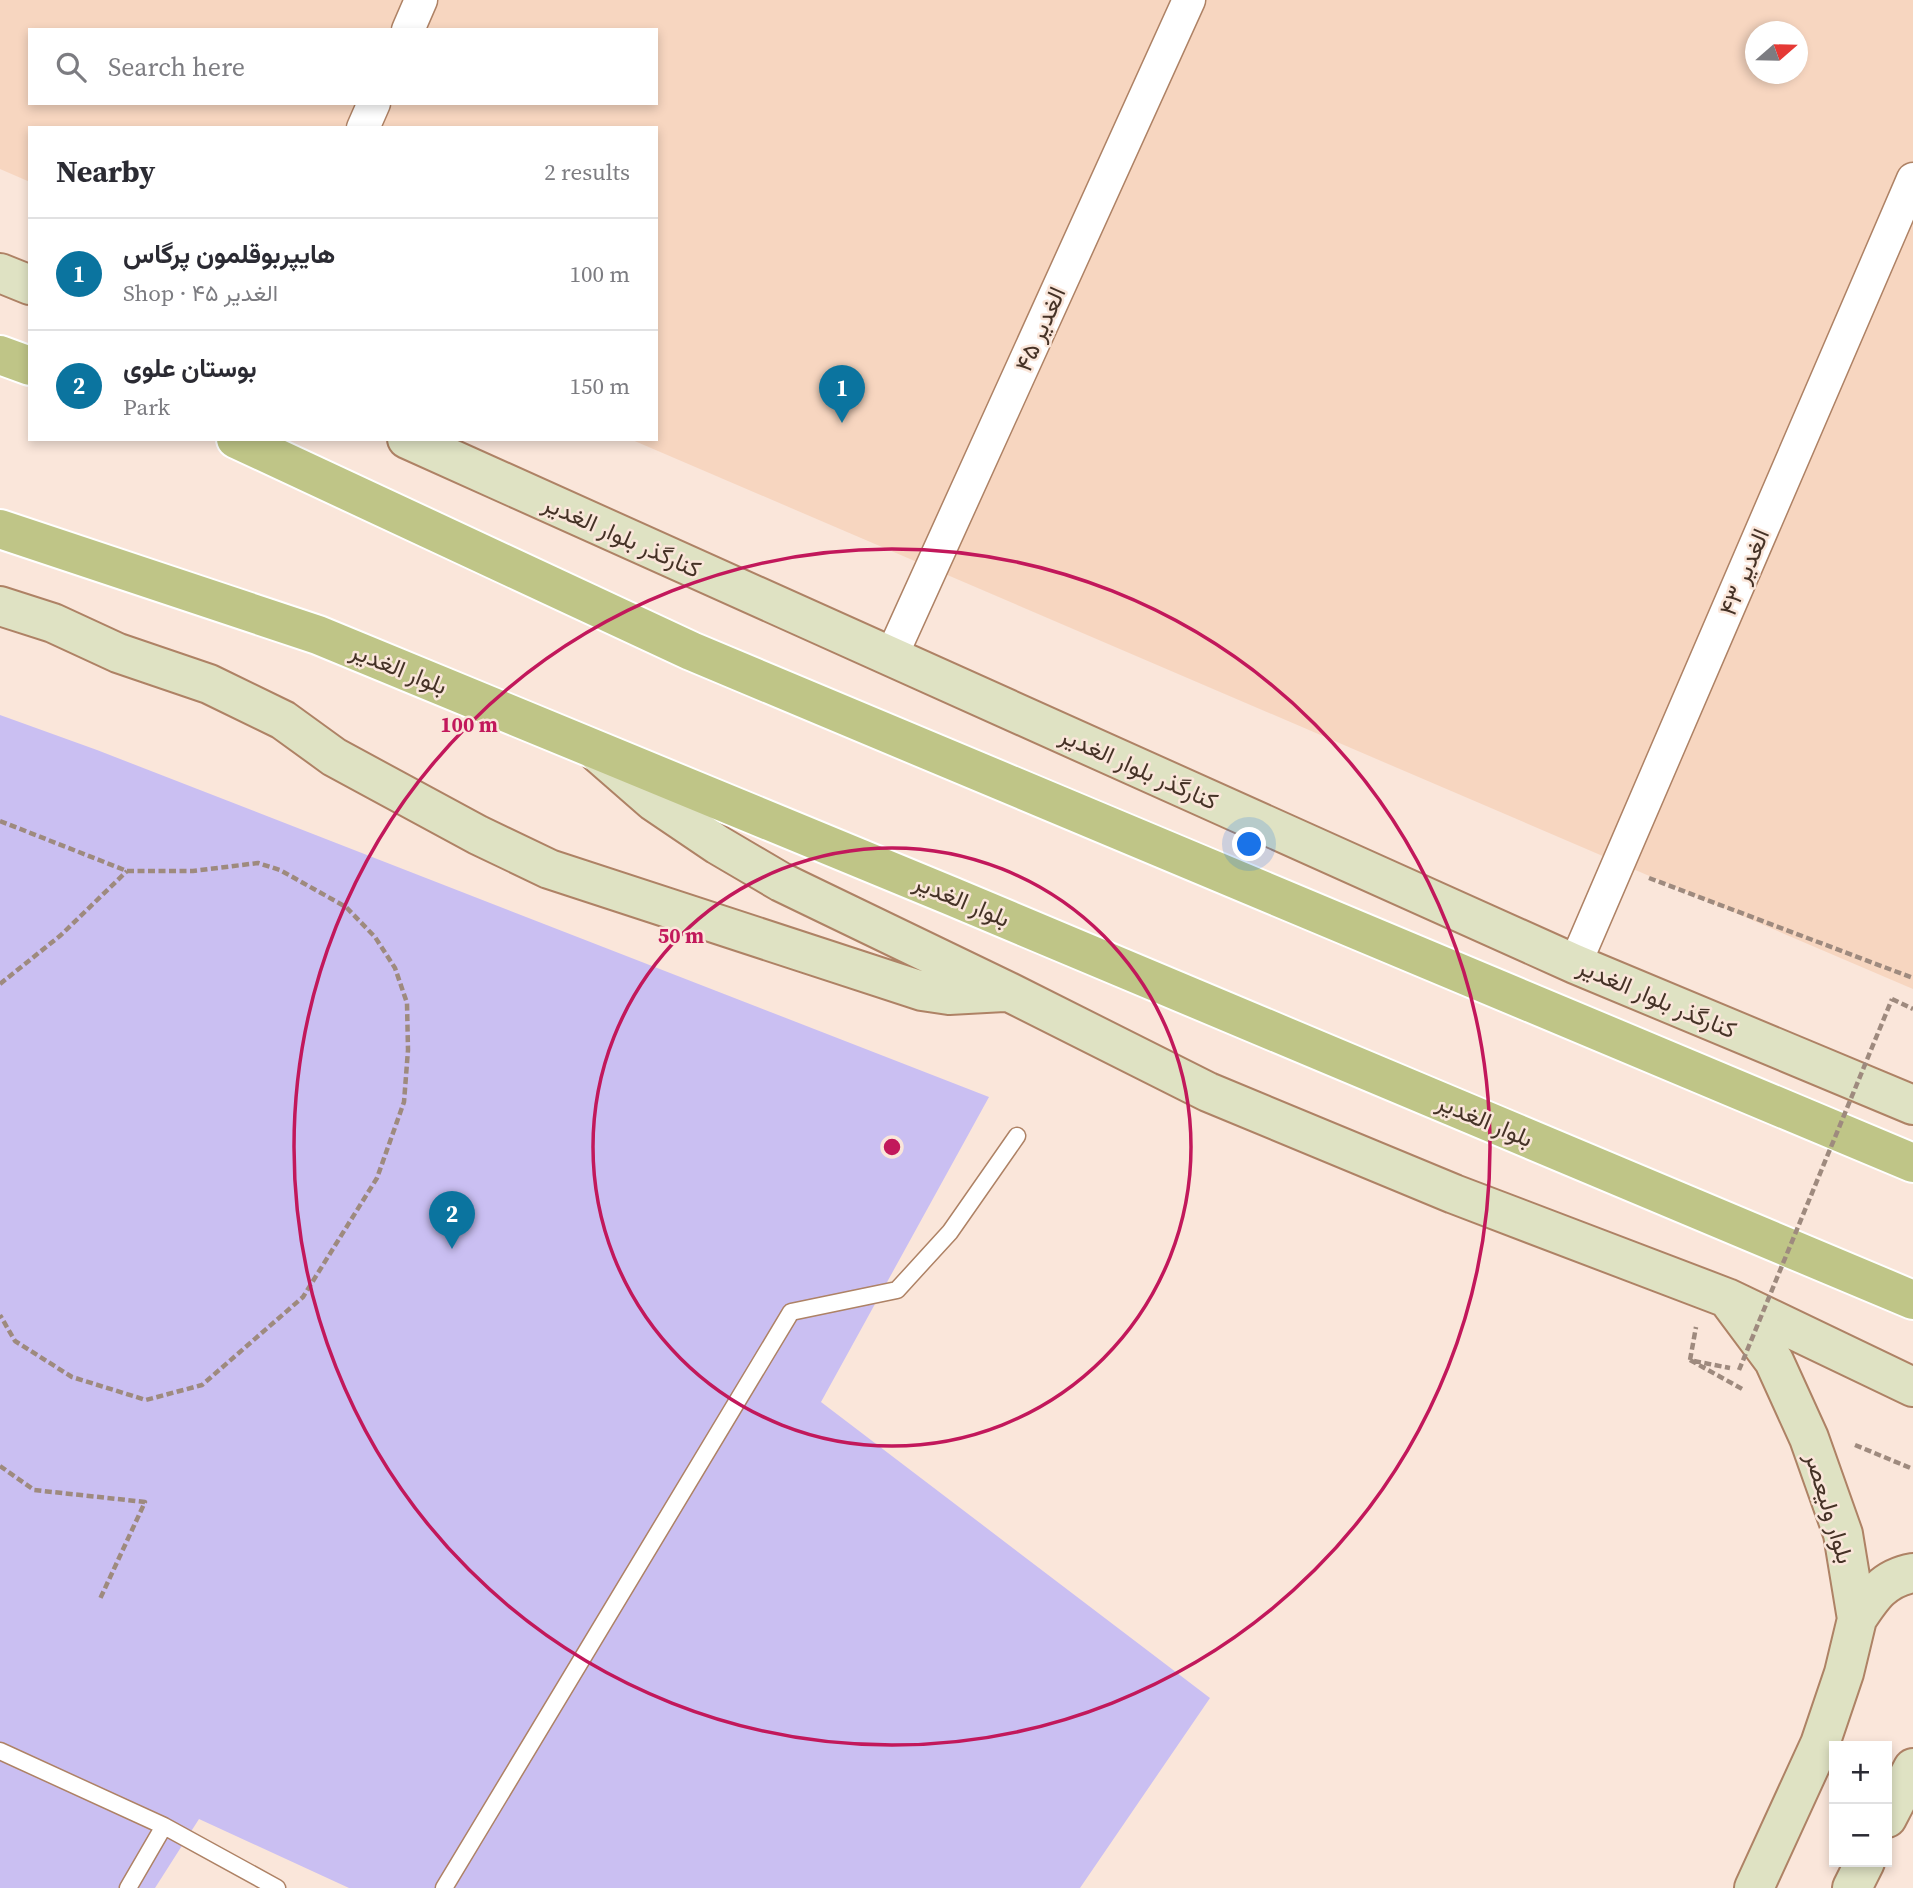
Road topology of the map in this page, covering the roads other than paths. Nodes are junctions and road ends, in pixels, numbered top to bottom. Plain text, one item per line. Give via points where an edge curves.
1 (421, 0) edge
2 (1189, 0) edge
3 (409, 28) edge
4 (373, 105) edge
5 (364, 126) edge
6 (1913, 179) edge
7 (0, 273) edge
8 (28, 284) edge
9 (0, 355) edge
10 (28, 365) edge
11 (240, 441) edge
12 (411, 441) edge
13 (0, 529) edge
14 (0, 606) edge
15 (891, 657) junction
16 (596, 751) junction
17 (1575, 964) junction
18 (1009, 992) junction
19 (1913, 1105) edge
20 (1017, 1136) dead end
21 (1913, 1163) edge
22 (1727, 1298) junction
23 (1913, 1300) edge
24 (1913, 1387) edge
25 (1913, 1573) edge
26 (1857, 1619) junction
27 (0, 1751) edge
28 (1913, 1768) edge
29 (1892, 1808) edge
30 (164, 1826) junction
31 (1862, 1867) edge
32 (128, 1888) edge
33 (277, 1888) edge
34 (444, 1888) edge
35 (1754, 1888) edge
36 (1852, 1888) edge

1 - 3 street
2 - 15 street, الغدیر ۴۵
4 - 5 street
6 - 17 street, الغدیر ۴۳
7 - 8 main road
9 - 10 main road
11 - 21 main road via 691,651
12 - 15 main road, کنارگذر بلوار الغدیر
13 - 16 main road, بلوار الغدیر via 318,635
14 - 18 main road via 209,684 283,720 334,757 549,869 922,991 948,995
15 - 17 main road, کنارگذر بلوار الغدیر
16 - 18 main road via 653,801 780,882
16 - 23 main road, بلوار الغدیر via 951,895
17 - 19 main road, کنارگذر بلوار الغدیر
18 - 22 main road via 1208,1093
20 - 34 lane via 950,1232 897,1290 791,1312
22 - 24 main road
22 - 26 main road, بلوار ولیعصر via 1774,1361 1809,1438 1843,1534
25 - 26 main road via 1900,1575 1874,1592
26 - 35 main road, بلوار ولیعصر via 1820,1744
27 - 30 lane
28 - 29 main road
30 - 32 lane
30 - 33 lane
31 - 36 main road

